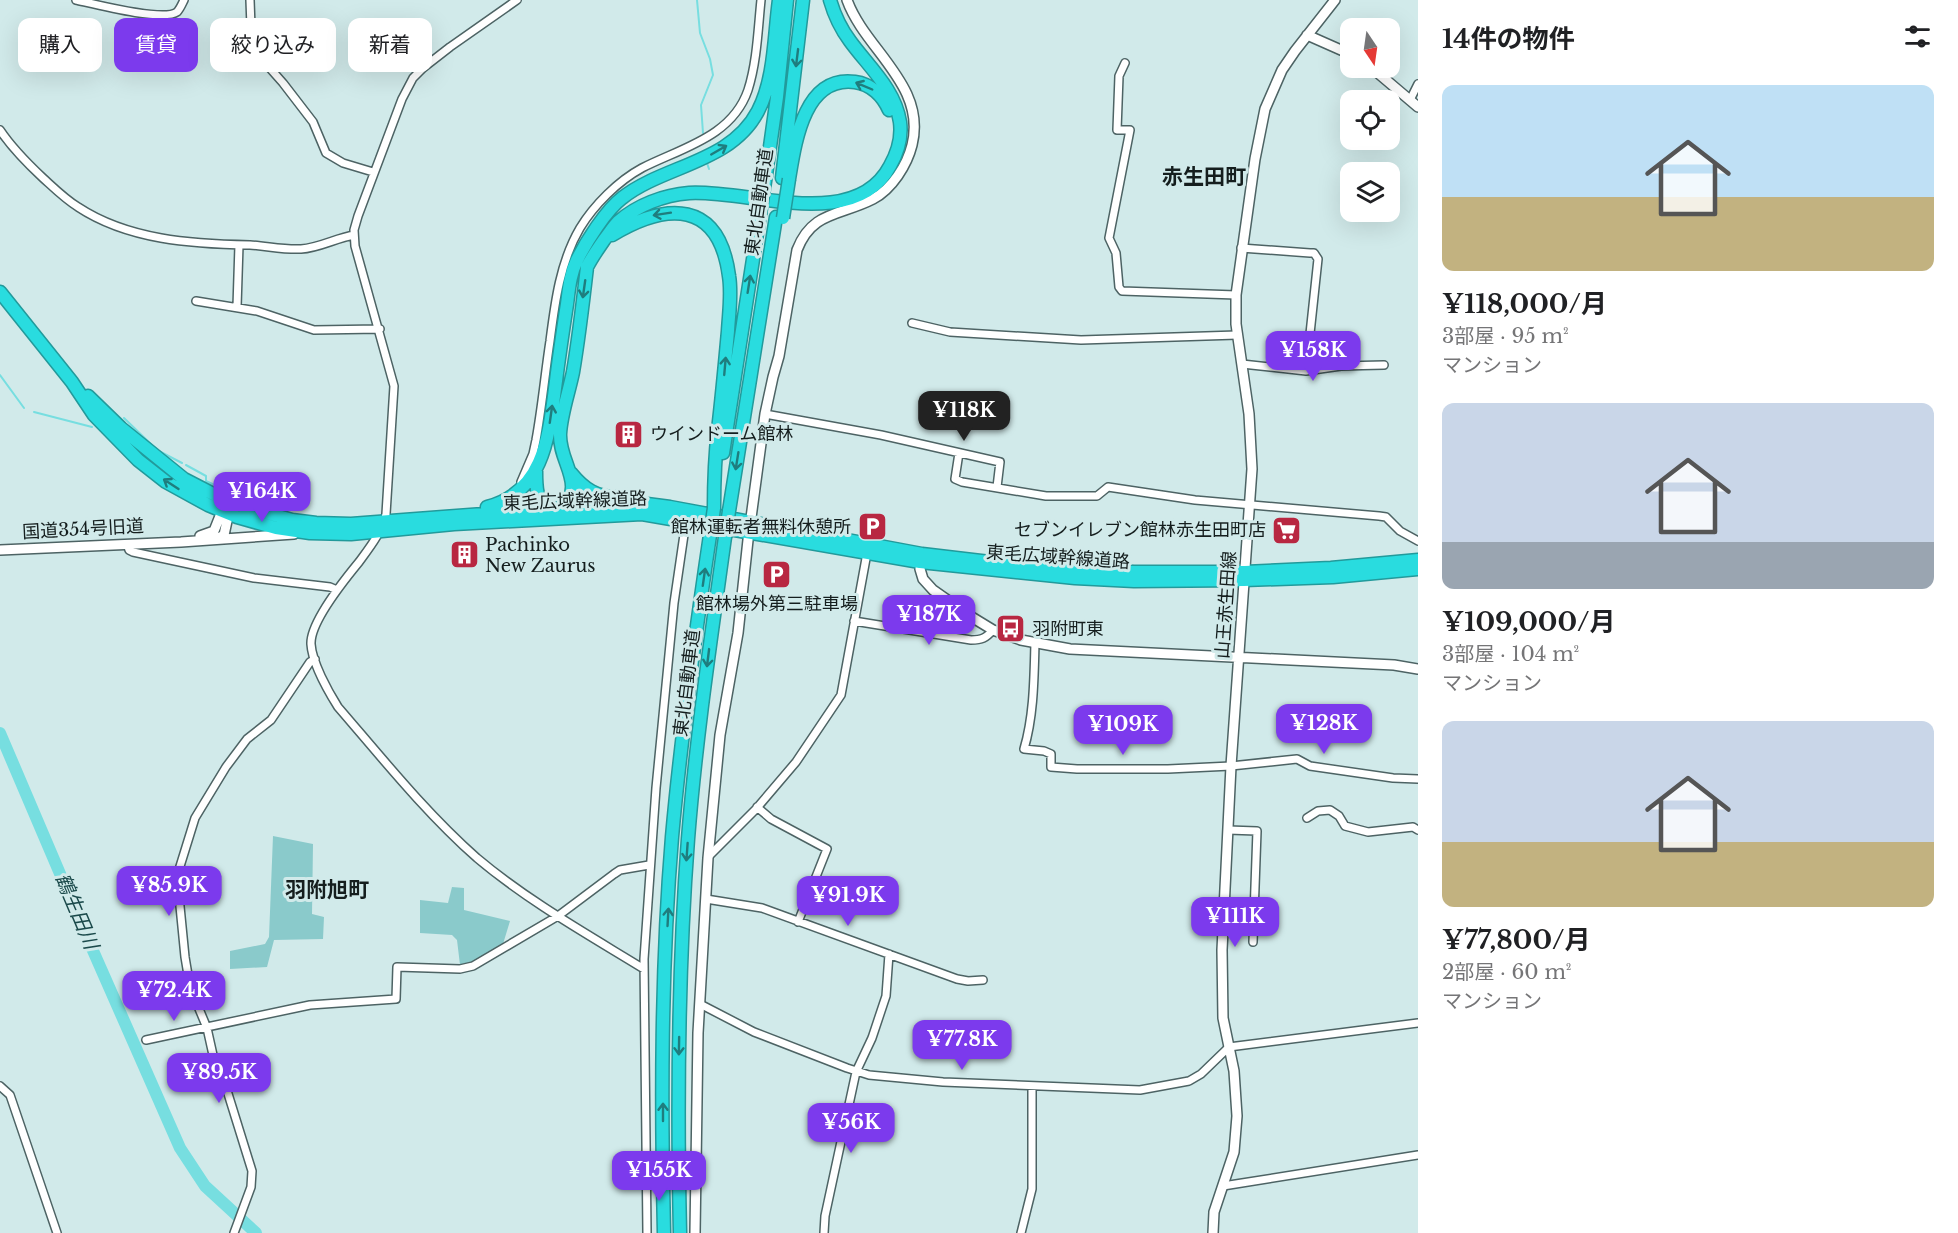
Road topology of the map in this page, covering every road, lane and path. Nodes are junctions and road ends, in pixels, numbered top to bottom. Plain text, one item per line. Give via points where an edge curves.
1 (76, 0) edge
2 (184, 0) edge
3 (250, 0) edge
4 (517, 0) edge
5 (761, 0) edge
6 (779, 0) edge
7 (788, 0) edge
8 (803, 0) edge
9 (830, 0) edge
10 (847, 0) edge
11 (1335, 0) edge
12 (1307, 35) junction
13 (1340, 50) edge
14 (1125, 63) dead end
15 (1384, 78) edge
16 (1418, 84) edge
17 (1410, 100) junction
18 (1418, 107) edge
19 (0, 130) edge
20 (373, 172) junction
21 (785, 178) junction
22 (601, 223) junction
23 (354, 235) junction
24 (606, 238) junction
25 (239, 245) junction
26 (1241, 248) junction
27 (0, 292) edge
28 (1236, 296) junction
29 (196, 301) dead end
30 (237, 307) junction
31 (912, 323) dead end
32 (380, 330) junction
33 (1238, 335) junction
34 (1242, 364) junction
35 (1384, 365) dead end
36 (1306, 371) junction
37 (765, 414) junction
38 (960, 453) junction
39 (536, 470) junction
40 (571, 473) junction
41 (519, 485) dead end
42 (997, 487) junction
43 (1251, 505) junction
44 (565, 507) junction
45 (670, 507) junction
46 (544, 508) junction
47 (714, 508) junction
48 (228, 509) junction
49 (454, 516) junction
50 (555, 518) junction
51 (686, 521) junction
52 (383, 526) junction
53 (750, 527) junction
54 (310, 533) junction
55 (217, 539) junction
56 (168, 541) junction
57 (1418, 541) edge
58 (127, 544) junction
59 (0, 550) edge
60 (867, 553) junction
61 (921, 558) junction
62 (1418, 560) edge
63 (1418, 569) edge
64 (1244, 576) junction
65 (337, 590) junction
66 (854, 621) junction
67 (993, 630) junction
68 (1035, 644) junction
69 (1238, 658) junction
70 (315, 659) junction
71 (1418, 669) edge
72 (1231, 766) junction
73 (1418, 779) edge
74 (757, 807) junction
75 (1307, 818) dead end
76 (1228, 830) junction
77 (1418, 830) edge
78 (708, 858) junction
79 (649, 865) junction
80 (705, 899) junction
81 (558, 916) junction
82 (798, 922) junction
83 (1253, 942) dead end
84 (889, 954) junction
85 (644, 969) junction
86 (983, 980) dead end
87 (700, 1004) junction
88 (1418, 1023) edge
89 (207, 1028) junction
90 (146, 1040) dead end
91 (1229, 1047) junction
92 (856, 1072) junction
93 (0, 1086) edge
94 (1032, 1087) junction
95 (1418, 1155) edge
96 (1223, 1186) junction
97 (235, 1230) edge
98 (57, 1233) edge
99 (647, 1233) edge
100 (664, 1233) edge
101 (680, 1233) edge
102 (695, 1233) edge
103 (824, 1233) edge
104 (1021, 1233) edge
105 (1213, 1233) edge

1 - 2 street via 157,15 175,13
3 - 20 street via 251,27 246,34 249,44 306,112 327,153 343,163
4 - 20 street via 413,78
5 - 41 street via 747,90 732,116 710,137 624,180 603,199 570,248 559,282 536,440
22 -> 6 highway via 606,213 629,193 732,142 753,120 768,79
47 -> 7 highway, 東北自動車道, bridge via 760,214
8 -> 21 highway, 東北自動車道
9 - 24 highway via 842,29 886,88 897,110 898,150 882,178 859,195 827,203 718,194 675,196 651,202 632,213 616,224
10 - 37 street via 864,34 907,91 914,137 907,159 891,184 875,198 827,215 802,236
11 - 12 street, 山王赤生田線
12 - 13 street
12 - 26 street, 山王赤生田線 via 1282,70 1265,109
14 - 28 street via 1119,75 1116,130 1130,130 1109,238 1116,254 1119,287 1122,291
15 - 17 street
16 - 17 street
17 - 18 street
19 - 25 street via 59,193 87,213 154,237
20 - 23 street
22 -> 21 highway via 650,195 688,186 804,196 854,189 873,178 890,149 891,119 878,93 862,83 842,82 816,97 797,133
21 -> 101 highway, 東北自動車道, bridge via 725,537 690,821 679,1055
39 -> 22 highway via 550,422 572,272
23 - 25 street via 302,249
23 - 32 street
24 -> 40 highway via 587,267 561,428 561,446
47 -> 24 highway via 715,452 730,298 722,245 705,223 677,213 642,219
25 - 30 street
26 - 28 street, 山王赤生田線
26 - 36 street via 1311,252 1318,259
27 - 48 highway, 東毛広域幹線道路 via 72,381 178,475
28 - 33 street, 山王赤生田線
29 - 30 street
30 - 32 street via 314,330
31 - 33 street via 950,332 1081,340
32 - 52 street via 394,386
33 - 34 street, 山王赤生田線
34 - 36 street
34 - 43 street, 山王赤生田線 via 1249,414
35 - 36 street
37 - 38 street
37 - 53 street
38 - 42 street via 1000,462
38 - 42 street via 955,479
39 - 46 highway via 536,491
39 - 49 highway via 521,491 508,500
40 - 44 highway via 572,491
40 - 45 highway via 594,494 656,499
42 - 43 street via 1046,496 1097,496 1108,487
43 - 57 street via 1386,518
43 - 64 street, 山王赤生田線
44 - 45 highway, 東毛広域幹線道路 via 634,503
44 - 46 highway, 東毛広域幹線道路
44 - 50 highway
45 - 53 highway, 東毛広域幹線道路
46 - 49 highway, 東毛広域幹線道路
46 - 50 highway
100 -> 47 highway, 東北自動車道, bridge via 663,1044 672,839
48 - 52 highway, 東毛広域幹線道路 via 306,522
48 - 54 highway, 東毛広域幹線道路 via 276,528
48 - 55 street via 224,535
48 - 56 street, 国道354号旧道 via 209,534
49 - 52 highway, 東毛広域幹線道路
50 - 51 highway, 東毛広域幹線道路 via 642,514
50 - 52 highway, 東毛広域幹線道路
51 - 53 highway, 東毛広域幹線道路
51 - 79 street via 674,603
52 - 54 highway, 東毛広域幹線道路 via 351,534
52 - 65 street
53 - 60 highway, 東毛広域幹線道路
53 - 61 highway, 東毛広域幹線道路
53 - 78 street via 738,633 720,735
54 - 55 street, 国道354号旧道
55 - 56 street, 国道354号旧道
56 - 58 street, 国道354号旧道
58 - 59 street, 国道354号旧道
58 - 65 street via 133,552 254,578
60 - 61 highway, 東毛広域幹線道路
60 - 66 street
61 - 64 highway, 東毛広域幹線道路 via 1015,573 1134,581
61 - 67 street via 921,574 933,590
62 - 64 highway, 東毛広域幹線道路
63 - 64 highway, 東毛広域幹線道路 via 1333,577
64 - 69 street, 山王赤生田線
65 - 70 street via 312,633
66 - 67 street via 970,640 980,640
66 - 74 street via 841,695 796,762
67 - 68 street
68 - 69 street
68 - 72 street via 1024,749 1051,754 1051,767
69 - 71 street
69 - 72 street, 山王赤生田線
70 - 81 street via 338,707 436,818 478,858
70 - 89 street via 271,720 232,757 195,818 187,840 177,876 185,957 190,987
72 - 73 street via 1297,759 1310,766
72 - 76 street, 山王赤生田線
74 - 78 street
74 - 82 street via 771,819 827,849
75 - 77 street via 1330,810 1345,826 1368,832 1413,827
76 - 83 street via 1257,831
76 - 91 street, 山王赤生田線 via 1222,950 1223,1018
78 - 80 street
79 - 81 street via 620,870
79 - 85 street
80 - 82 street via 762,908
80 - 87 street
81 - 85 street
81 - 89 street via 473,966 397,967 396,999 310,1005
82 - 84 street
84 - 86 street via 957,979
84 - 92 street via 886,996
85 - 99 street
87 - 92 street via 754,1032
87 - 102 street
88 - 91 street
89 - 90 street
89 - 97 street via 251,1164 251,1187
91 - 94 street via 1189,1081 1140,1090
91 - 96 street, 山王赤生田線 via 1237,1094 1236,1131
92 - 94 street via 901,1079
92 - 103 street
93 - 98 street via 9,1095
94 - 104 street via 1032,1189
95 - 96 street
96 - 105 street, 山王赤生田線 via 1214,1212

